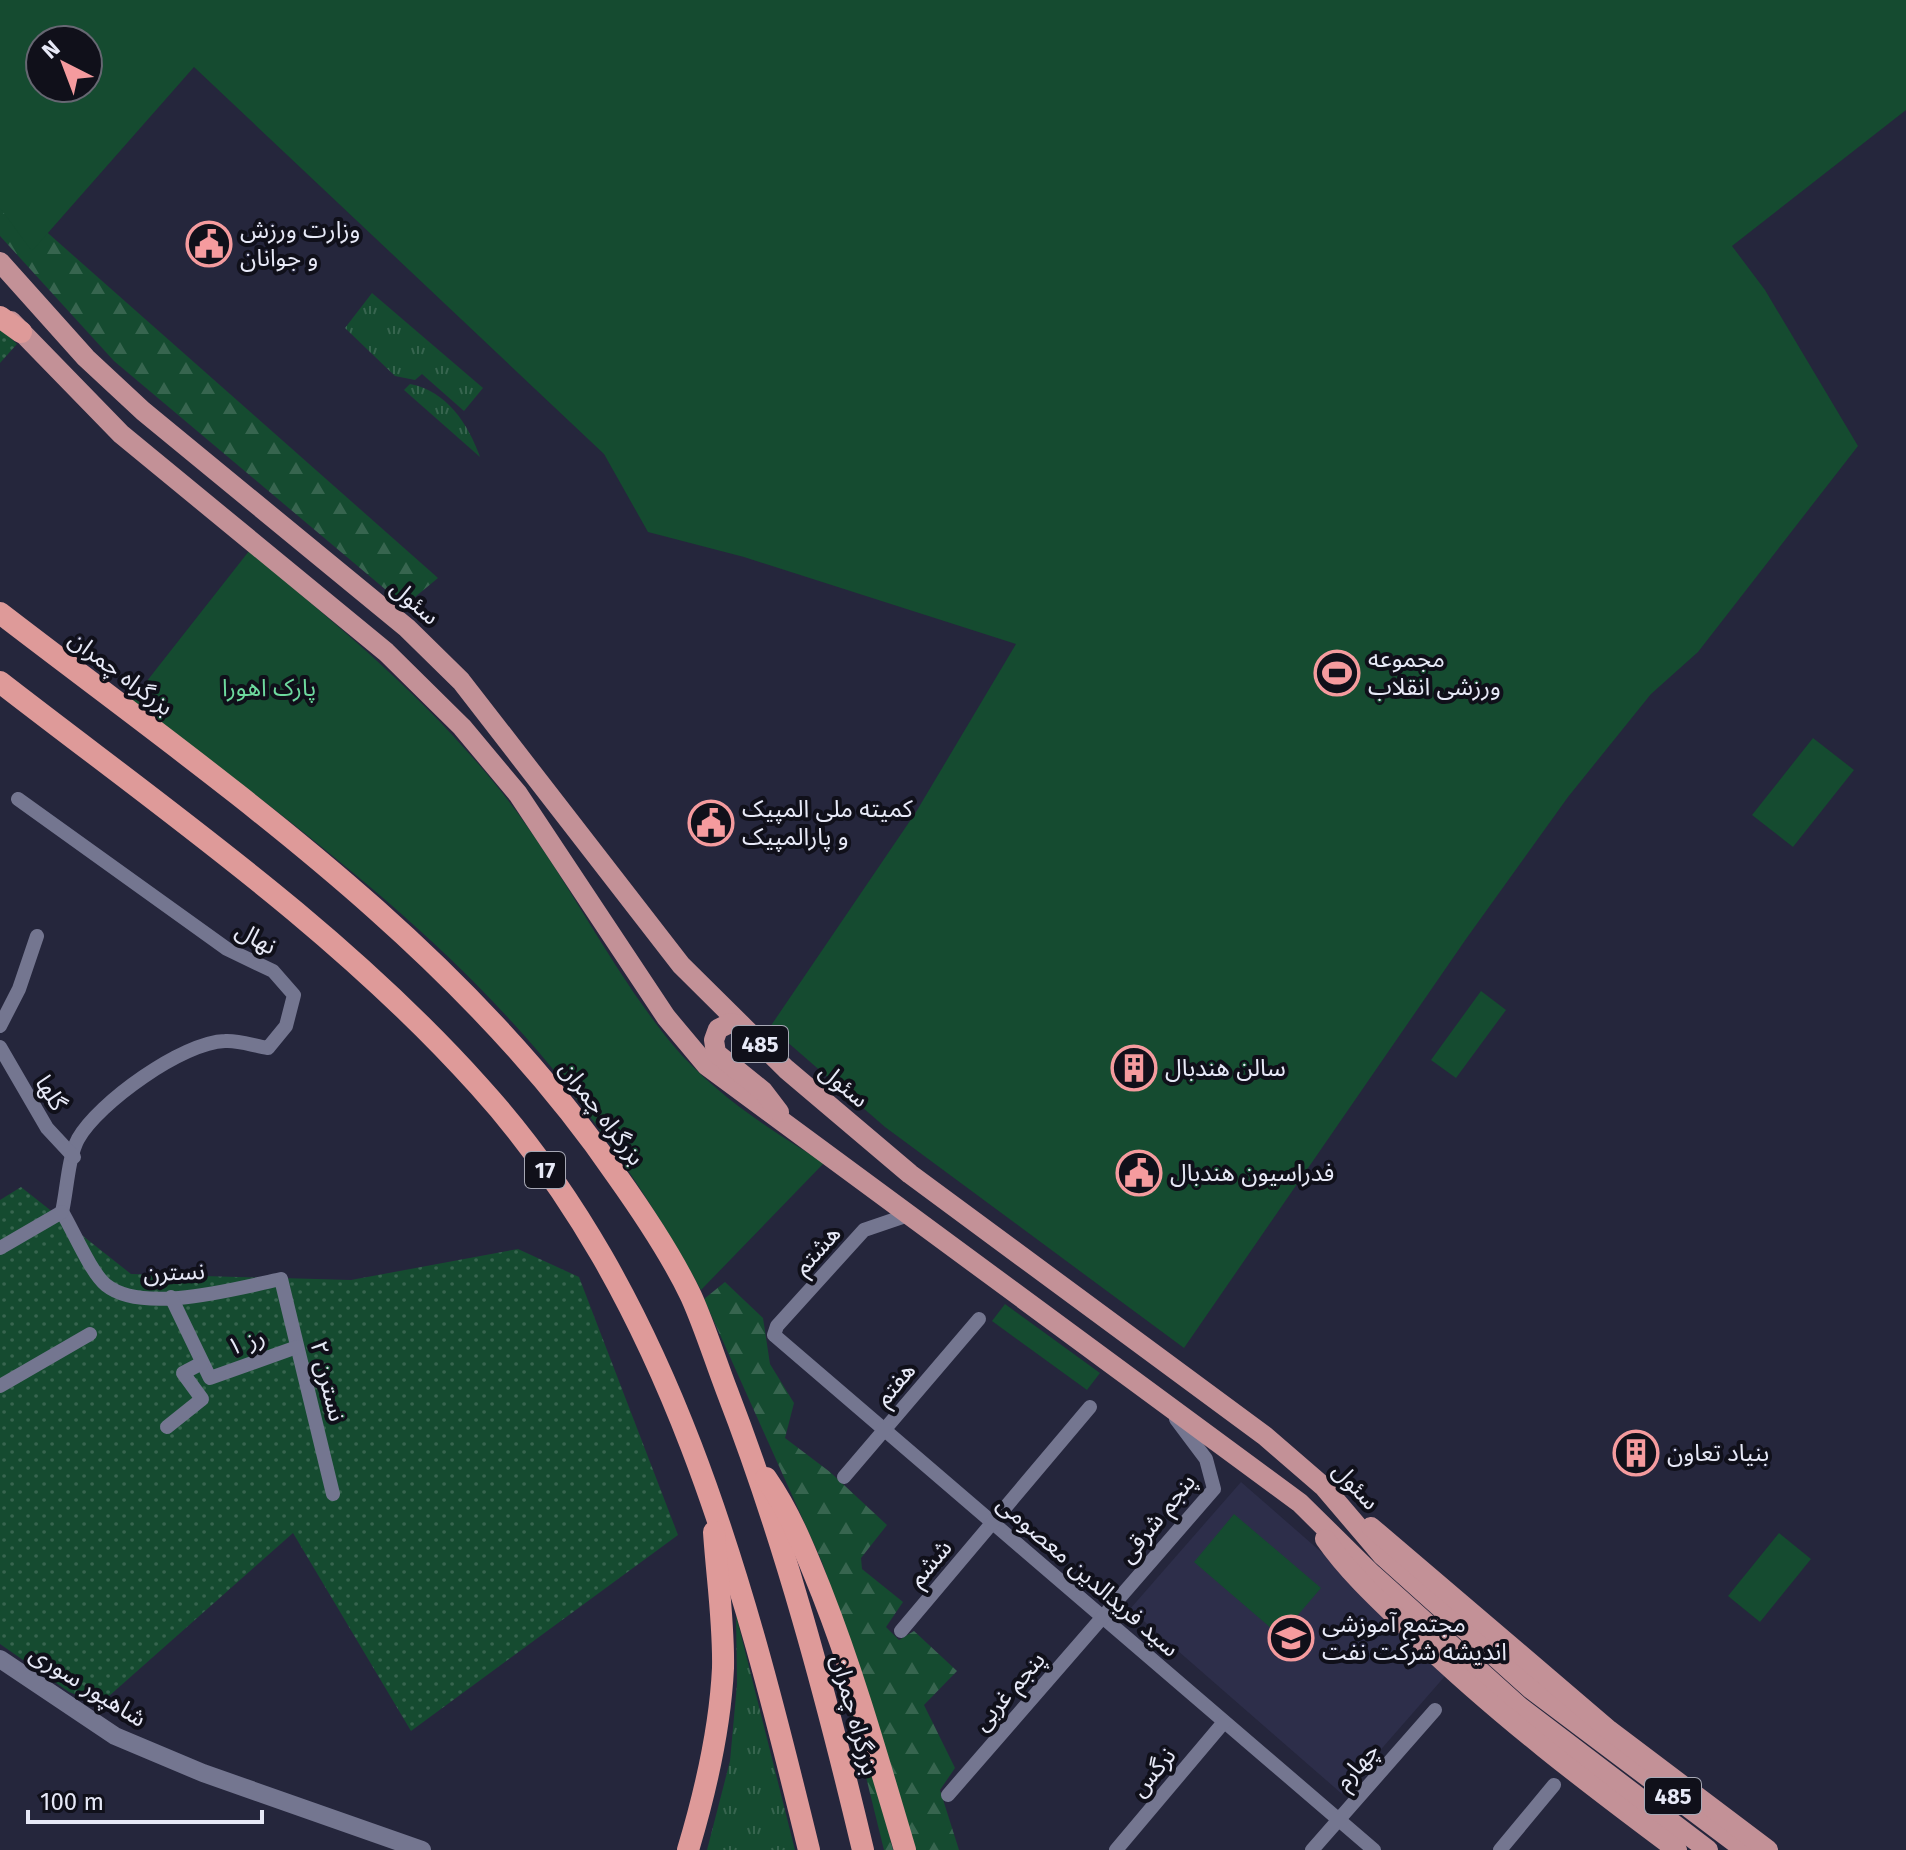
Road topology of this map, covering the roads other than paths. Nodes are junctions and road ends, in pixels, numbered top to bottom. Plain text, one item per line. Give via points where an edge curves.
1 (0, 262) edge
2 (0, 309) edge
3 (0, 317) edge
4 (21, 332) junction
5 (0, 613) edge
6 (0, 682) edge
7 (18, 799) dead end
8 (37, 936) dead end
9 (741, 1025) junction
10 (0, 1026) edge
11 (0, 1047) edge
12 (788, 1126) junction
13 (74, 1157) junction
14 (62, 1212) junction
15 (908, 1215) junction
16 (0, 1248) edge
17 (281, 1279) joint
18 (171, 1297) junction
19 (979, 1319) dead end
20 (90, 1334) dead end
21 (774, 1335) joint
22 (297, 1347) junction
23 (202, 1363) junction
24 (0, 1386) edge
25 (1164, 1403) junction
26 (1090, 1407) dead end
27 (167, 1427) dead end
28 (885, 1430) junction
29 (753, 1459) junction
30 (844, 1477) dead end
31 (1324, 1487) junction
32 (333, 1494) dead end
33 (711, 1494) junction
34 (1300, 1503) junction
35 (992, 1523) junction
36 (1103, 1617) junction
37 (901, 1631) dead end
38 (0, 1659) edge
39 (1435, 1710) dead end
40 (1224, 1722) junction
41 (1554, 1785) dead end
42 (948, 1795) dead end
43 (1339, 1820) junction
44 (422, 1850) edge
45 (688, 1850) edge
46 (809, 1850) edge
47 (863, 1850) edge
48 (905, 1850) edge
49 (1116, 1850) edge
50 (1312, 1850) edge
51 (1374, 1850) edge
52 (1500, 1850) edge
53 (1677, 1850) edge
54 (1708, 1850) edge
55 (1745, 1850) edge
56 (1768, 1850) edge

1 - 9 main road, سئول / 485 via 86,358 143,411 407,628 461,681 648,925
2 - 4 main road, سئول / 485
3 - 4 highway
4 - 12 main road, سئول / 485 via 121,434 386,652 462,727 518,794 688,1045 707,1066
5 - 29 highway, بزرگراه چمران / 17 via 338,875 450,976 522,1051 562,1099 661,1243 691,1297
6 - 33 highway, 17 via 293,909 413,1016 481,1087 587,1230 650,1348
7 - 13 street, نهال via 227,949 273,971 294,995 286,1026 268,1048 225,1041 194,1047 148,1071 78,1139
8 - 10 street
9 - 12 main road via 718,1029 716,1053 763,1091
9 - 31 main road, سئول / 485 via 895,1162 1265,1436
11 - 13 street, گلها via 47,1128
12 - 15 main road, سئول / 485
13 - 14 street, نهال
14 - 16 street
14 - 18 street, نسترن via 105,1284 137,1296
15 - 21 street, هشتم via 864,1230
15 - 25 main road, سئول / 485
17 - 18 street, نسترن
17 - 22 street, نسترن ۲
18 - 23 street
19 - 28 street, هفتم
20 - 24 street
21 - 28 street, سید فریدالدین معصومی
22 - 23 street, رز ۱ via 210,1378
22 - 32 street, نسترن ۲
23 - 27 street via 183,1373 202,1399
25 - 34 main road, سئول / 485
25 - 36 street, پنجم شرقی via 1206,1459 1214,1489
26 - 35 street, ششم
28 - 30 street, هفتم
28 - 35 street, سید فریدالدین معصومی
29 - 47 highway, بزرگراه چمران / 17 via 829,1712
29 - 48 highway via 785,1504 803,1545 856,1683
31 - 55 main road, سئول / 485 via 1382,1555 1531,1689
31 - 56 main road via 1609,1730
33 - 45 highway via 722,1634 721,1698 708,1781
33 - 46 highway, 17 via 746,1603
34 - 53 main road via 1347,1570 1462,1680 1569,1770
34 - 54 main road, سئول / 485 via 1445,1641 1587,1760
35 - 36 street, سید فریدالدین معصومی
35 - 37 street, ششم
36 - 40 street, سید فریدالدین معصومی
36 - 42 street, پنجم غربی
38 - 44 street, شاهپور سوری via 115,1736 203,1773
39 - 43 street, چهارم
40 - 43 street, سید فریدالدین معصومی
40 - 49 street, نرگس
41 - 52 street
43 - 50 street, چهارم
43 - 51 street, سید فریدالدین معصومی

